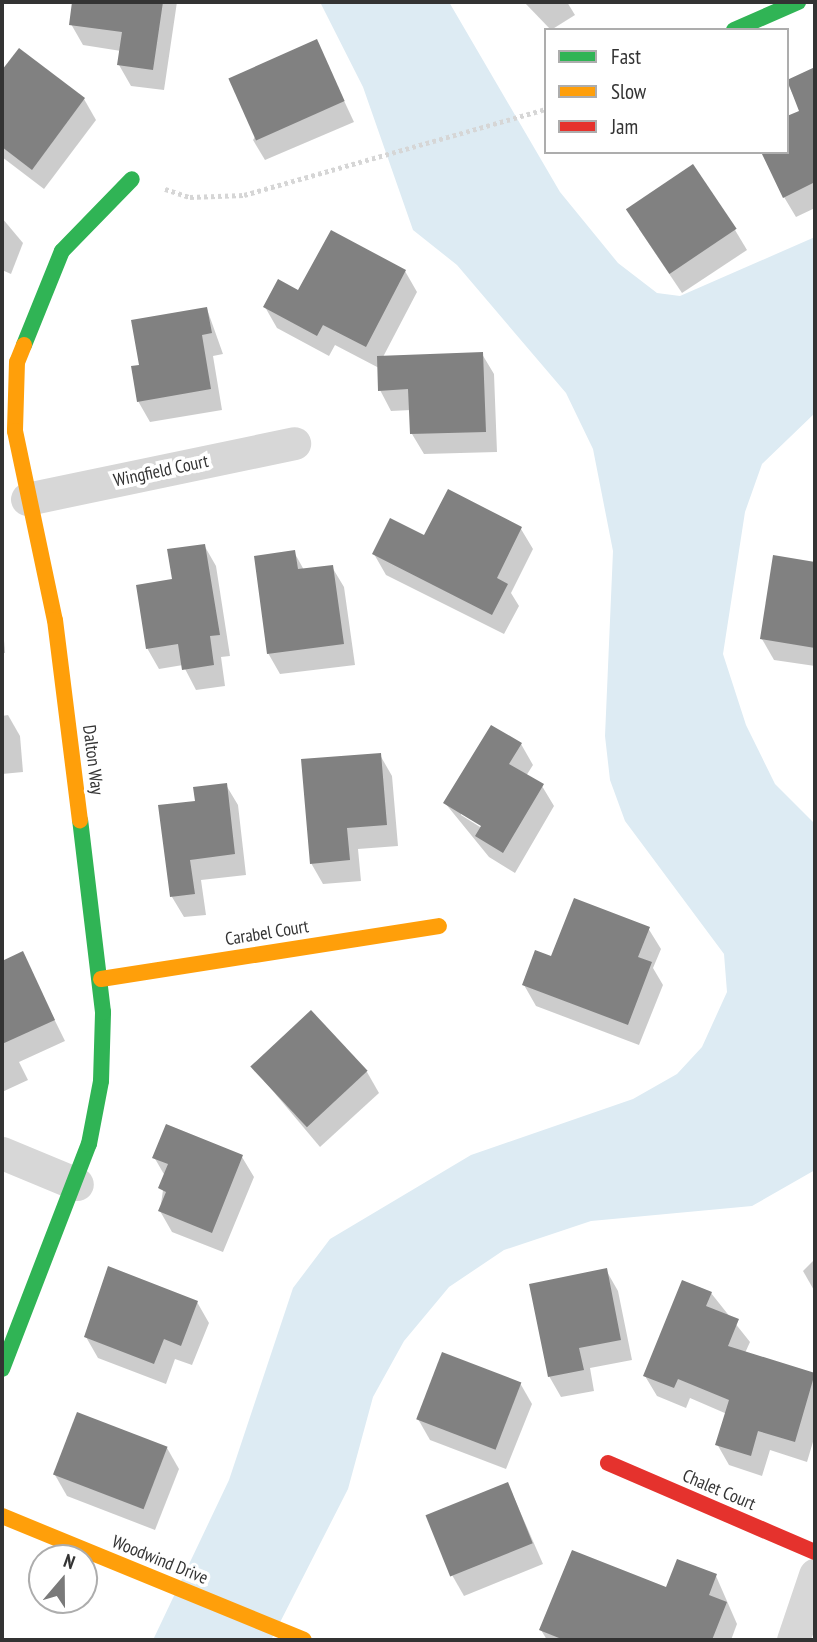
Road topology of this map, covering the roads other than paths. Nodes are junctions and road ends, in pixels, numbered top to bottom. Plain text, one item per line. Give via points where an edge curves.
1 (798, 2) edge
2 (739, 28) edge
3 (132, 179) road end
4 (294, 443) dead end
5 (27, 499) junction
6 (439, 926) dead end
7 (101, 979) junction
8 (2, 1153) edge
9 (77, 1184) junction
10 (2, 1369) edge
11 (608, 1463) dead end
12 (2, 1516) edge
13 (815, 1552) edge
14 (815, 1575) edge
15 (304, 1640) edge
16 (793, 1640) edge

1 - 2 street
3 - 5 street, Dalton Way via 62,251 27,325 13,401
4 - 5 street, Wingfield Court
5 - 7 street, Dalton Way via 56,631
6 - 7 street, Carabel Court
7 - 9 street, Dalton Way via 101,1081
8 - 9 street
9 - 10 street, Dalton Way
11 - 13 street, Chalet Court
12 - 15 street, Woodwind Drive
14 - 16 street

